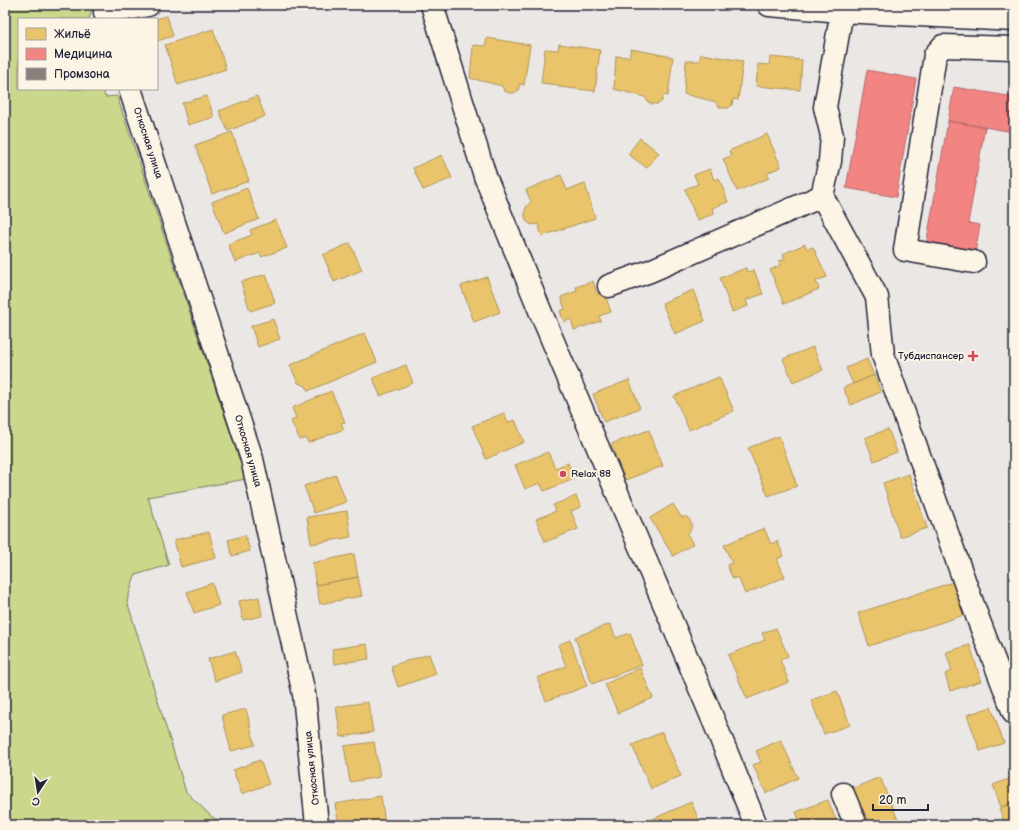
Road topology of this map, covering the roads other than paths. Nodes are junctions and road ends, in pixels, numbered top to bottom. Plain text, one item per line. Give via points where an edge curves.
1 (148, 5) edge
2 (432, 5) edge
3 (769, 5) edge
4 (842, 8) edge
5 (105, 12) edge
6 (1014, 20) edge
7 (1014, 48) edge
8 (130, 90) edge
9 (822, 196) junction
10 (974, 262) dead end
11 (609, 286) dead end
12 (1014, 713) edge
13 (843, 794) dead end
14 (317, 825) edge
15 (756, 825) edge
16 (856, 825) edge

1 - 5 street
2 - 15 street via 485,176
3 - 4 street
4 - 6 street
4 - 9 street via 825,107 832,136 830,161
7 - 10 street via 943,46 935,55 905,250
8 - 14 street, Откосная улица via 252,459 304,694
9 - 11 street via 650,271
9 - 12 street via 877,297 884,355
13 - 16 street

